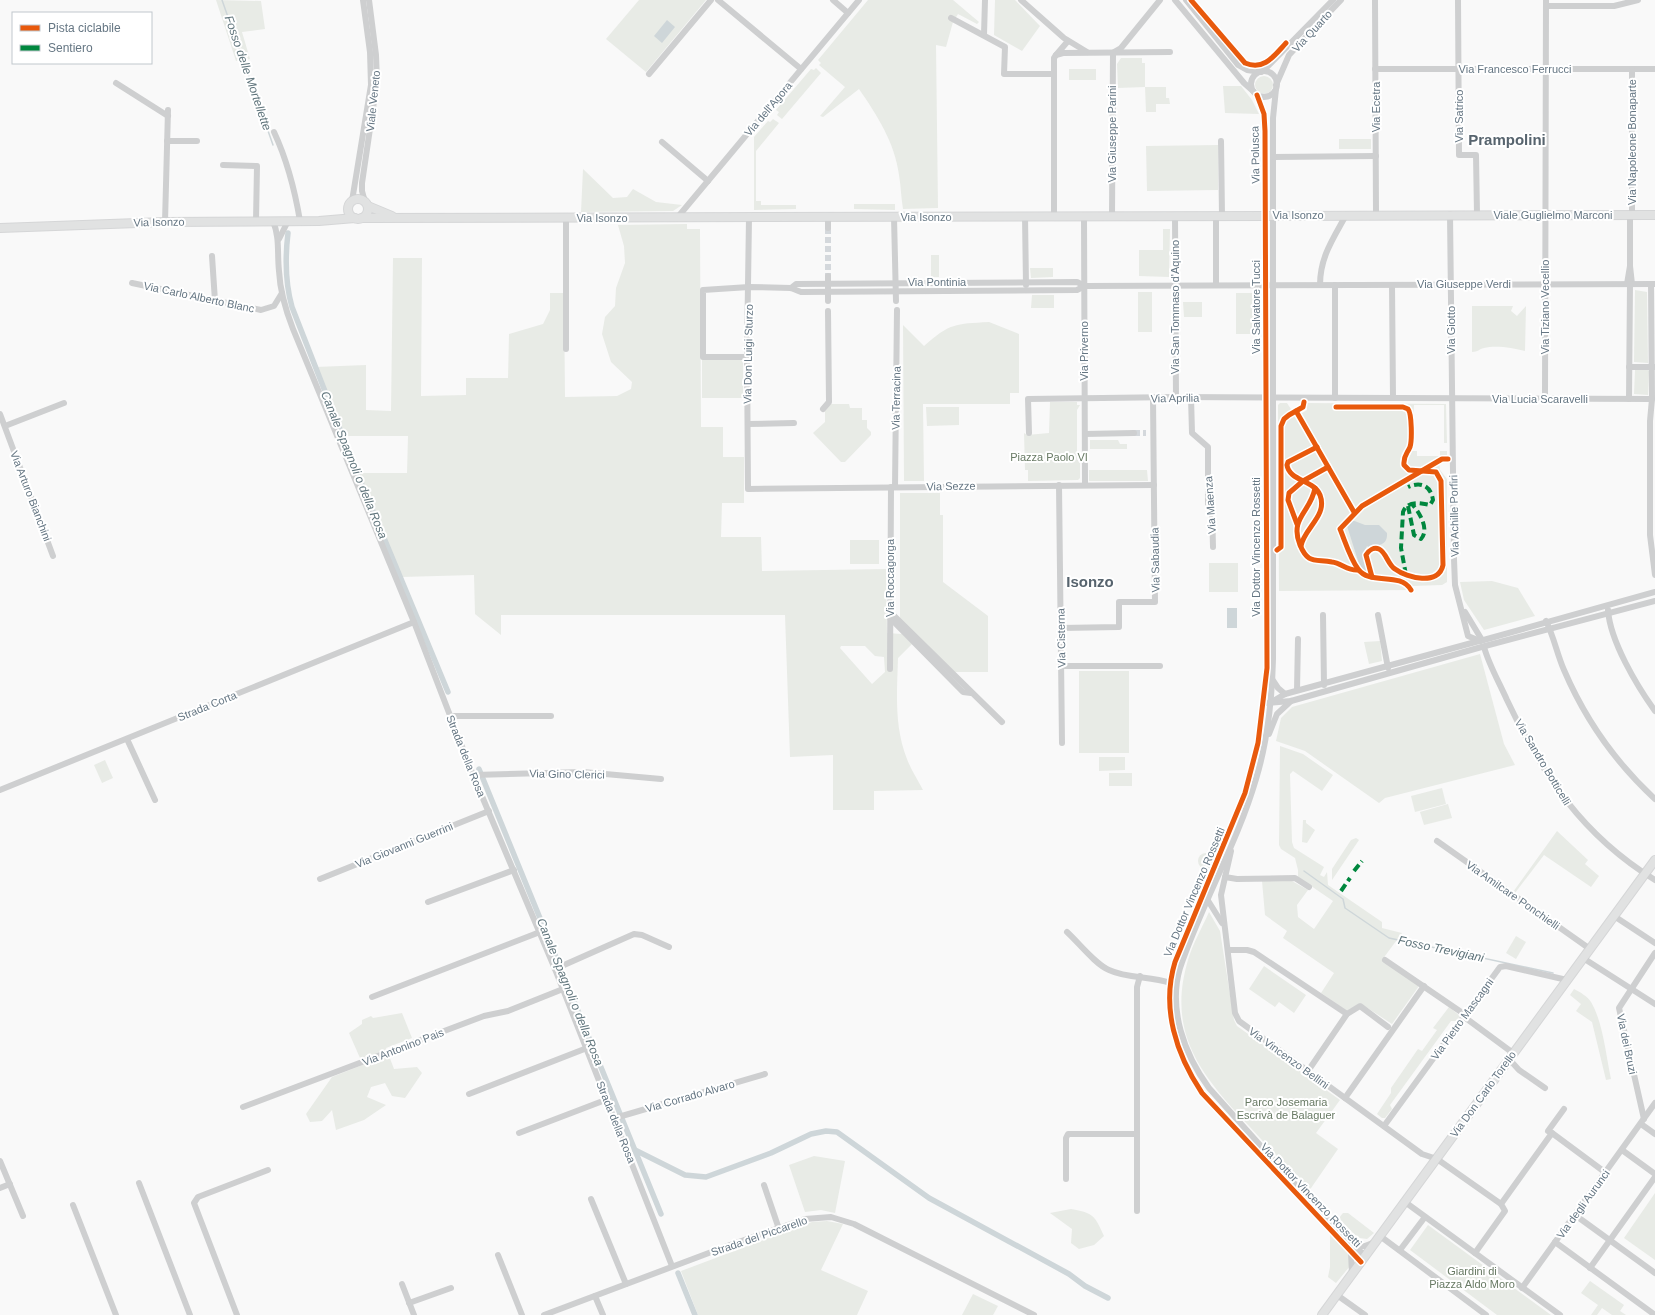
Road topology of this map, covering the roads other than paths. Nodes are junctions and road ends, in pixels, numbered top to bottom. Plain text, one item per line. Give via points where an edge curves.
1 (363, 0) edge
2 (369, 0) edge
3 (712, 0) edge
4 (718, 0) edge
5 (833, 0) edge
6 (860, 0) edge
7 (985, 0) edge
8 (1021, 0) edge
9 (1160, 0) edge
10 (1166, 0) edge
11 (1175, 0) edge
12 (1186, 0) edge
13 (1333, 0) edge
14 (1342, 0) edge
15 (1375, 0) edge
16 (1458, 0) edge
17 (1636, 0) edge
18 (1546, 3) edge
19 (1154, 9) junction
20 (848, 13) junction
21 (951, 18) dead end
22 (984, 35) junction
23 (1068, 41) junction
24 (1087, 52) junction
25 (1170, 52) dead end
26 (1113, 53) junction
27 (1056, 55) junction
28 (801, 69) junction
29 (1376, 69) junction
30 (1458, 69) junction
31 (1546, 69) junction
32 (1632, 69) junction
33 (1655, 69) edge
34 (1262, 72) junction
35 (649, 74) dead end
36 (1054, 74) junction
37 (116, 83) dead end
38 (1276, 87) junction
39 (1255, 93) junction
40 (274, 132) dead end
41 (167, 141) junction
42 (197, 141) dead end
43 (1221, 141) dead end
44 (662, 142) dead end
45 (1376, 156) junction
46 (1273, 157) junction
47 (223, 165) dead end
48 (708, 180) junction
49 (351, 204) junction
50 (366, 204) junction
51 (1376, 214) junction
52 (1450, 214) junction
53 (1477, 214) junction
54 (1270, 215) junction
55 (1346, 215) junction
56 (1546, 215) junction
57 (1631, 215) junction
58 (1655, 215) edge
59 (1025, 216) junction
60 (1054, 216) junction
61 (1084, 216) junction
62 (1112, 216) junction
63 (1175, 216) junction
64 (1219, 216) junction
65 (828, 217) junction
66 (894, 217) junction
67 (359, 218) junction
68 (402, 218) junction
69 (566, 218) junction
70 (677, 218) junction
71 (749, 218) junction
72 (256, 221) junction
73 (273, 221) junction
74 (288, 221) junction
75 (300, 221) junction
76 (319, 221) junction
77 (165, 222) junction
78 (0, 228) edge
79 (828, 228) tunnel mouth
80 (279, 241) junction
81 (212, 256) dead end
82 (828, 276) tunnel mouth
83 (896, 282) junction
84 (1026, 282) junction
85 (132, 283) dead end
86 (828, 283) junction
87 (1451, 284) junction
88 (1545, 284) junction
89 (1630, 284) junction
90 (1653, 284) edge
91 (1175, 285) junction
92 (1216, 285) junction
93 (1269, 285) junction
94 (1320, 285) junction
95 (1335, 285) junction
96 (1392, 285) junction
97 (1085, 286) junction
98 (749, 287) junction
99 (791, 288) junction
100 (896, 291) junction
101 (1026, 291) junction
102 (828, 292) junction
103 (282, 293) junction
104 (215, 301) junction
105 (828, 301) dead end
106 (896, 301) dead end
107 (897, 310) dead end
108 (828, 311) dead end
109 (566, 349) dead end
110 (747, 357) junction
111 (1629, 367) junction
112 (1654, 367) edge
113 (1176, 397) junction
114 (1191, 397) junction
115 (1153, 398) junction
116 (1266, 398) junction
117 (1273, 398) junction
118 (1336, 398) junction
119 (1393, 398) junction
120 (1084, 399) junction
121 (1452, 399) junction
122 (1545, 399) junction
123 (1629, 399) junction
124 (1652, 399) junction
125 (64, 403) dead end
126 (823, 409) dead end
127 (0, 414) edge
128 (794, 423) dead end
129 (748, 424) junction
130 (5, 426) junction
131 (1029, 433) dead end
132 (1134, 433) tunnel mouth
133 (1146, 433) tunnel mouth
134 (1154, 433) junction
135 (1085, 434) junction
136 (1653, 468) edge
137 (1059, 485) junction
138 (1085, 485) junction
139 (1154, 485) junction
140 (893, 487) junction
141 (748, 490) joint
142 (1213, 547) dead end
143 (53, 556) dead end
144 (1655, 575) edge
145 (1655, 592) edge
146 (1655, 601) edge
147 (1608, 604) junction
148 (1462, 609) junction
149 (1609, 614) junction
150 (890, 615) junction
151 (1323, 615) dead end
152 (1378, 615) dead end
153 (1546, 621) junction
154 (414, 622) junction
155 (1061, 628) junction
156 (1550, 630) junction
157 (1298, 639) dead end
158 (1482, 643) junction
159 (1387, 665) junction
160 (1061, 666) junction
161 (1160, 666) dead end
162 (890, 669) dead end
163 (1389, 673) junction
164 (1272, 679) junction
165 (1324, 683) junction
166 (1297, 690) junction
167 (1326, 692) junction
168 (1285, 694) junction
169 (1290, 701) junction
170 (1263, 703) junction
171 (1270, 703) junction
172 (1655, 711) edge
173 (450, 716) junction
174 (551, 716) dead end
175 (1002, 722) dead end
176 (127, 739) junction
177 (1266, 740) junction
178 (1062, 742) dead end
179 (473, 775) junction
180 (661, 779) dead end
181 (0, 790) edge
182 (1655, 799) edge
183 (155, 800) dead end
184 (489, 811) junction
185 (1437, 841) dead end
186 (1231, 846) junction
187 (1444, 846) junction
188 (1440, 852) dead end
189 (1655, 860) edge
190 (514, 870) junction
191 (1645, 874) junction
192 (1226, 877) junction
193 (320, 879) dead end
194 (1655, 880) edge
195 (1309, 887) dead end
196 (1202, 895) junction
197 (1208, 900) junction
198 (428, 902) dead end
199 (1614, 916) junction
200 (1224, 926) junction
201 (540, 932) junction
202 (1067, 932) dead end
203 (1655, 943) edge
204 (669, 947) dead end
205 (1590, 949) junction
206 (1229, 950) junction
207 (1655, 953) edge
208 (1583, 958) junction
209 (1385, 960) dead end
210 (555, 969) junction
211 (1140, 976) junction
212 (1567, 980) junction
213 (1170, 983) junction
214 (1424, 986) junction
215 (563, 989) junction
216 (1631, 989) junction
217 (372, 997) dead end
218 (1655, 1004) edge
219 (1347, 1014) junction
220 (1464, 1015) junction
221 (1388, 1026) dead end
222 (587, 1048) junction
223 (1511, 1056) junction
224 (1308, 1071) junction
225 (765, 1074) dead end
226 (1545, 1088) dead end
227 (469, 1094) dead end
228 (1345, 1098) junction
229 (608, 1100) junction
230 (1655, 1103) edge
231 (243, 1107) dead end
232 (1564, 1109) dead end
233 (615, 1118) junction
234 (1642, 1122) junction
235 (1384, 1126) junction
236 (519, 1133) dead end
237 (1138, 1134) junction
238 (1552, 1134) junction
239 (1655, 1134) edge
240 (1622, 1150) junction
241 (1422, 1154) junction
242 (1437, 1158) junction
243 (0, 1161) edge
244 (1429, 1169) junction
245 (268, 1170) dead end
246 (1606, 1173) junction
247 (1655, 1176) edge
248 (1066, 1179) dead end
249 (139, 1183) dead end
250 (10, 1184) junction
251 (764, 1185) dead end
252 (0, 1188) edge
253 (591, 1199) dead end
254 (1405, 1202) junction
255 (1501, 1204) junction
256 (73, 1205) dead end
257 (1137, 1211) dead end
258 (1575, 1215) junction
259 (23, 1216) dead end
260 (1425, 1217) junction
261 (779, 1229) junction
262 (1379, 1238) junction
263 (1609, 1240) junction
264 (1555, 1242) junction
265 (1355, 1246) junction
266 (1400, 1250) junction
267 (1351, 1252) junction
268 (1475, 1253) junction
269 (498, 1255) dead end
270 (1363, 1259) junction
271 (672, 1266) junction
272 (1590, 1268) junction
273 (1655, 1273) edge
274 (1352, 1274) junction
275 (402, 1284) dead end
276 (626, 1284) junction
277 (451, 1288) dead end
278 (1522, 1288) junction
279 (1337, 1295) junction
280 (595, 1296) junction
281 (409, 1303) junction
282 (1648, 1312) edge
283 (116, 1315) edge
284 (190, 1315) edge
285 (237, 1315) edge
286 (414, 1315) edge
287 (522, 1315) edge
288 (544, 1315) edge
289 (603, 1315) edge
290 (1034, 1315) edge
291 (1322, 1315) edge
292 (1365, 1315) edge
293 (1486, 1315) edge
294 (1560, 1315) edge
295 (1655, 1315) edge

1 - 49 street, Viale Veneto via 370,52 371,85
2 - 50 street, Viale Veneto via 377,81 362,183 362,194
3 - 35 street
4 - 28 street
5 - 20 street
6 - 20 street, Via dell'Agora
7 - 22 street
8 - 23 street
9 - 19 street
10 - 19 street
11 - 39 street, Via Polusca
12 - 34 street via 1238,65 1247,70
13 - 34 street, Via Quarto
14 - 38 street, Via Quarto via 1290,55
15 - 29 street, Via Ecetra
16 - 30 street, Via Satrico
17 - 18 street via 1614,6
18 - 31 street, Via Tiziano Vecellio
19 - 26 street via 1121,48
20 - 28 street, Via dell'Agora
21 - 22 street
22 - 36 street via 1004,47 1004,74
23 - 24 street
23 - 27 street
24 - 26 street
24 - 27 street
25 - 26 street
26 - 62 street, Via Giuseppe Parini
27 - 36 street
28 - 48 street, Via dell'Agora
29 - 30 street, Via Francesco Ferrucci
29 - 45 street, Via Ecetra
30 - 31 street, Via Francesco Ferrucci
30 - 53 street, Via Satrico via 1459,155 1476,155
31 - 32 street, Via Francesco Ferrucci
31 - 56 street, Via Tiziano Vecellio
32 - 33 street, Via Francesco Ferrucci
32 - 57 street, Via Napoleone Bonaparte
34 - 38 street via 1268,72 1274,77
34 - 39 street via 1252,79
36 - 60 street
37 - 41 street via 168,113
38 - 39 street via 1268,96
38 - 46 street, Via Polusca
39 - 54 street, Via Polusca via 1265,122
40 - 75 street via 283,154
41 - 42 street
41 - 77 street
43 - 64 street
44 - 48 street
45 - 46 street
45 - 51 street, Via Ecetra
46 - 54 street, Via Polusca
47 - 72 street via 257,166
48 - 70 street, Via dell'Agora
49 - 50 main road, Via Isonzo via 360,199
49 - 67 main road via 349,213
49 - 76 main road, Via Isonzo via 341,214
50 - 67 main road via 368,212
50 - 68 main road, Via Isonzo via 380,212
51 - 52 main road, Via Isonzo
51 - 55 main road, Via Isonzo
52 - 53 main road, Viale Guglielmo Marconi
52 - 87 street, Via Giotto
53 - 56 main road, Viale Guglielmo Marconi
54 - 55 main road, Via Isonzo
54 - 64 main road, Via Isonzo
54 - 93 street, Via Salvatore Tucci
55 - 94 street via 1323,259
56 - 57 main road, Viale Guglielmo Marconi
56 - 88 street, Via Tiziano Vecellio
57 - 58 main road, Viale Guglielmo Marconi
57 - 89 street, Via Napoleone Bonaparte
59 - 60 main road, Via Isonzo
59 - 66 main road, Via Isonzo
59 - 84 street
60 - 61 main road, Via Isonzo
61 - 62 main road, Via Isonzo
61 - 97 street, Via Priverno
62 - 63 main road, Via Isonzo
63 - 64 main road, Via Isonzo
63 - 91 street, Via San Tommaso d'Aquino
64 - 92 street
65 - 66 main road, Via Isonzo
65 - 71 main road, Via Isonzo
65 - 79 street
66 - 83 street
67 - 68 main road, Via Isonzo
67 - 76 main road, Via Isonzo
68 - 69 main road, Via Isonzo
69 - 70 main road, Via Isonzo
69 - 109 street
70 - 71 main road, Via Isonzo
71 - 98 street, Via Don Luigi Sturzo
72 - 73 main road, Via Isonzo
72 - 77 main road, Via Isonzo
73 - 74 main road, Via Isonzo
73 - 80 street, Strada della Rosa
74 - 75 main road, Via Isonzo
74 - 80 street, Strada della Rosa
75 - 76 main road, Via Isonzo
77 - 78 main road, Via Isonzo
80 - 103 street, Strada della Rosa via 278,269
81 - 104 street
82 - 86 street
83 - 84 street, Via Pontinia
83 - 86 street, Via Pontinia
83 - 100 street
84 - 97 street, Via Pontinia via 1077,282
84 - 101 street
85 - 104 street, Via Carlo Alberto Blanc
86 - 99 street, Via Pontinia via 796,284
86 - 102 street
87 - 88 street, Via Giuseppe Verdi
87 - 96 street, Via Giuseppe Verdi
87 - 121 street, Via Giotto
88 - 89 street, Via Giuseppe Verdi
88 - 122 street, Via Tiziano Vecellio
89 - 90 street, Via Giuseppe Verdi
89 - 111 street, Via Napoleone Bonaparte
90 - 112 street
91 - 92 street, Via Pontinia
91 - 97 street, Via Pontinia
91 - 113 street, Via San Tommaso d'Aquino
92 - 93 street, Via Pontinia
93 - 94 street, Via Giuseppe Verdi
93 - 116 street, Via Salvatore Tucci
93 - 117 street, Via Salvatore Tucci
94 - 95 street, Via Giuseppe Verdi
95 - 96 street, Via Giuseppe Verdi
95 - 118 street
96 - 119 street
97 - 101 street, Via Pontinia via 1077,290
97 - 120 street, Via Priverno
98 - 99 street, Via Pontinia
98 - 110 street, Via Don Luigi Sturzo
98 - 110 street, Via Pontinia via 703,290 703,357
99 - 102 street, Via Pontinia via 801,292
100 - 101 street, Via Pontinia
100 - 102 street, Via Pontinia
100 - 106 street
102 - 105 street
103 - 104 street, Via Carlo Alberto Blanc via 276,304 263,310
103 - 154 street, Strada della Rosa via 293,329
107 - 140 street, Via Terracina
108 - 126 street via 829,402
110 - 129 street, Via Don Luigi Sturzo
111 - 112 street
111 - 123 street, Via Napoleone Bonaparte
112 - 124 street
113 - 114 street, Via Aprilia
113 - 115 street, Via Aprilia
114 - 116 street, Via Aprilia
114 - 142 street, Via Maenza via 1192,433 1208,447 1208,504 1212,508
115 - 120 street, Via Aprilia
115 - 134 street, Via Sabaudia
116 - 117 street
116 - 170 street, Via Dottor Vincenzo Rossetti via 1267,668
117 - 118 street
117 - 164 street, Via Dottor Vincenzo Rossetti
118 - 119 street
119 - 121 street
120 - 131 street via 1028,399
120 - 135 street, Via Priverno
121 - 122 street, Via Lucia Scaravelli
121 - 148 street, Via Achille Porfiri via 1455,585
122 - 123 street, Via Lucia Scaravelli
123 - 124 street, Via Lucia Scaravelli
124 - 136 street via 1650,421
125 - 130 street
127 - 130 street, Via Arturo Bianchini
128 - 129 street
129 - 141 street, Via Don Luigi Sturzo
130 - 143 street, Via Arturo Bianchini
132 - 135 street
133 - 134 street
134 - 139 street, Via Sabaudia
135 - 138 street, Via Priverno
136 - 144 street via 1650,535
137 - 138 street, Via Sezze
137 - 140 street, Via Sezze
137 - 155 street, Via Cisterna
138 - 139 street, Via Sezze
139 - 155 street, Via Sabaudia via 1155,602 1119,602 1119,627
140 - 141 street, Via Sezze
140 - 150 street, Via Roccagorga
145 - 147 street
146 - 149 street
147 - 149 street
147 - 153 street
148 - 158 street, Via Achille Porfiri
148 - 158 street, Via Achille Porfiri via 1468,636
149 - 156 street
149 - 172 street via 1625,660
150 - 162 street, Via Roccagorga
150 - 175 street
151 - 165 street
152 - 159 street
153 - 156 street
153 - 158 street
154 - 173 street, Strada della Rosa
154 - 176 street, Strada Corta
155 - 160 street, Via Cisterna
156 - 158 street
156 - 182 street via 1563,668 1588,717 1621,764
157 - 166 street
158 - 159 street
158 - 163 street
158 - 191 street, Via Sandro Botticelli via 1514,714 1561,796 1595,834
159 - 163 street
159 - 165 street
160 - 161 street
160 - 178 street, Via Cisterna
163 - 167 street
164 - 168 street
164 - 171 street, Via Dottor Vincenzo Rossetti
165 - 166 street
165 - 167 street
166 - 168 street
167 - 169 street
168 - 171 street
169 - 171 street
169 - 177 street via 1277,714
170 - 171 street
170 - 196 street, Via Dottor Vincenzo Rossetti via 1257,748 1245,793
171 - 177 street, Via Dottor Vincenzo Rossetti
173 - 174 street
173 - 179 street, Strada della Rosa
176 - 181 street, Strada Corta
176 - 183 street
177 - 186 street, Via Dottor Vincenzo Rossetti via 1253,790
179 - 180 street, Via Gino Clerici via 584,772
179 - 184 street, Strada della Rosa
184 - 190 street, Strada della Rosa
184 - 193 street, Via Giovanni Guerrini
185 - 187 street, Via Amilcare Ponchielli
186 - 192 street
186 - 197 street, Via Dottor Vincenzo Rossetti
187 - 188 street
187 - 205 street, Via Amilcare Ponchielli
189 - 191 main road, Via Don Carlo Torello
190 - 198 street
190 - 201 street, Strada della Rosa
191 - 194 street, Via Sandro Botticelli
191 - 199 main road, Via Don Carlo Torello
192 - 195 street via 1295,878
192 - 200 street via 1221,891
196 - 197 street
196 - 213 street, Via Dottor Vincenzo Rossetti via 1175,962
197 - 200 street
197 - 265 street, Via Dottor Vincenzo Rossetti via 1178,980 1178,1020 1188,1053 1198,1074 1217,1098 1319,1211
199 - 203 street
199 - 205 main road, Via Don Carlo Torello
200 - 206 street
201 - 210 street, Strada della Rosa
201 - 217 street
202 - 211 street via 1106,969 1120,974
204 - 210 street via 634,934
205 - 208 main road, Via Don Carlo Torello
206 - 219 street via 1254,952
206 - 224 street, Via Vincenzo Bellini via 1236,1018
207 - 216 street, Via dei Bruzi
208 - 212 main road, Via Don Carlo Torello
208 - 216 street
209 - 214 street
210 - 215 street, Strada della Rosa
211 - 213 street
211 - 237 street via 1137,987
212 - 220 street, Via Pietro Mascagni via 1506,966 1500,967
212 - 223 main road, Via Don Carlo Torello
213 - 267 street, Via Dottor Vincenzo Rossetti via 1174,1034 1181,1058 1196,1084 1210,1103
214 - 220 street
214 - 228 street
215 - 222 street, Strada della Rosa
215 - 231 street, Via Antonino Pais
216 - 218 street
216 - 234 street, Via dei Bruzi via 1620,1005 1619,1012
219 - 221 street via 1360,1006
219 - 224 street
220 - 223 street
220 - 235 street, Via Pietro Mascagni
222 - 227 street
222 - 229 street, Strada della Rosa
223 - 226 street via 1519,1070
223 - 242 main road, Via Don Carlo Torello
224 - 228 street, Via Vincenzo Bellini
225 - 233 street, Via Corrado Alvaro
228 - 235 street, Via Vincenzo Bellini
229 - 233 street, Strada della Rosa
229 - 236 street
230 - 234 street, Via degli Aurunci
232 - 238 street via 1548,1131
233 - 271 street, Strada della Rosa
234 - 239 street
234 - 240 street, Via degli Aurunci
235 - 241 street, Via Vincenzo Bellini
237 - 248 street via 1068,1134
237 - 257 street
238 - 246 street
238 - 255 street
240 - 246 street, Via degli Aurunci
240 - 247 street
241 - 242 street, Via Vincenzo Bellini
241 - 244 street, Via Vincenzo Bellini via 1427,1159
242 - 244 main road, Via Don Carlo Torello
242 - 255 street
243 - 250 street
244 - 254 main road, Via Don Carlo Torello
245 - 285 street via 198,1197 194,1203
246 - 258 street, Via degli Aurunci
247 - 263 street
249 - 284 street
250 - 252 street
250 - 259 street
251 - 261 street
253 - 276 street
254 - 260 street
254 - 262 main road, Via Don Carlo Torello
255 - 268 street via 1505,1211
256 - 283 street
258 - 263 street
258 - 264 street, Via degli Aurunci
260 - 266 street
260 - 268 street
261 - 271 street, Strada del Piccarello
261 - 290 street, Strada del Piccarello via 812,1218 844,1220
262 - 265 street, Via Dottor Vincenzo Rossetti via 1365,1246
262 - 266 street
262 - 270 main road, Via Don Carlo Torello
263 - 272 street
263 - 273 street
264 - 272 street
264 - 278 street, Via degli Aurunci
265 - 270 street, Via Dottor Vincenzo Rossetti
266 - 293 street
267 - 270 street, Via Dottor Vincenzo Rossetti
267 - 274 street, Via Dottor Vincenzo Rossetti
268 - 278 street
269 - 287 street
270 - 274 main road, Via Don Carlo Torello
271 - 276 street, Strada del Piccarello
272 - 282 street
274 - 279 main road, Via Don Carlo Torello
275 - 281 street
276 - 280 street, Strada del Piccarello
277 - 281 street
278 - 294 street
279 - 291 main road, Via Don Carlo Torello
279 - 292 street
280 - 288 street, Strada del Piccarello
280 - 289 street
281 - 286 street
282 - 295 street

